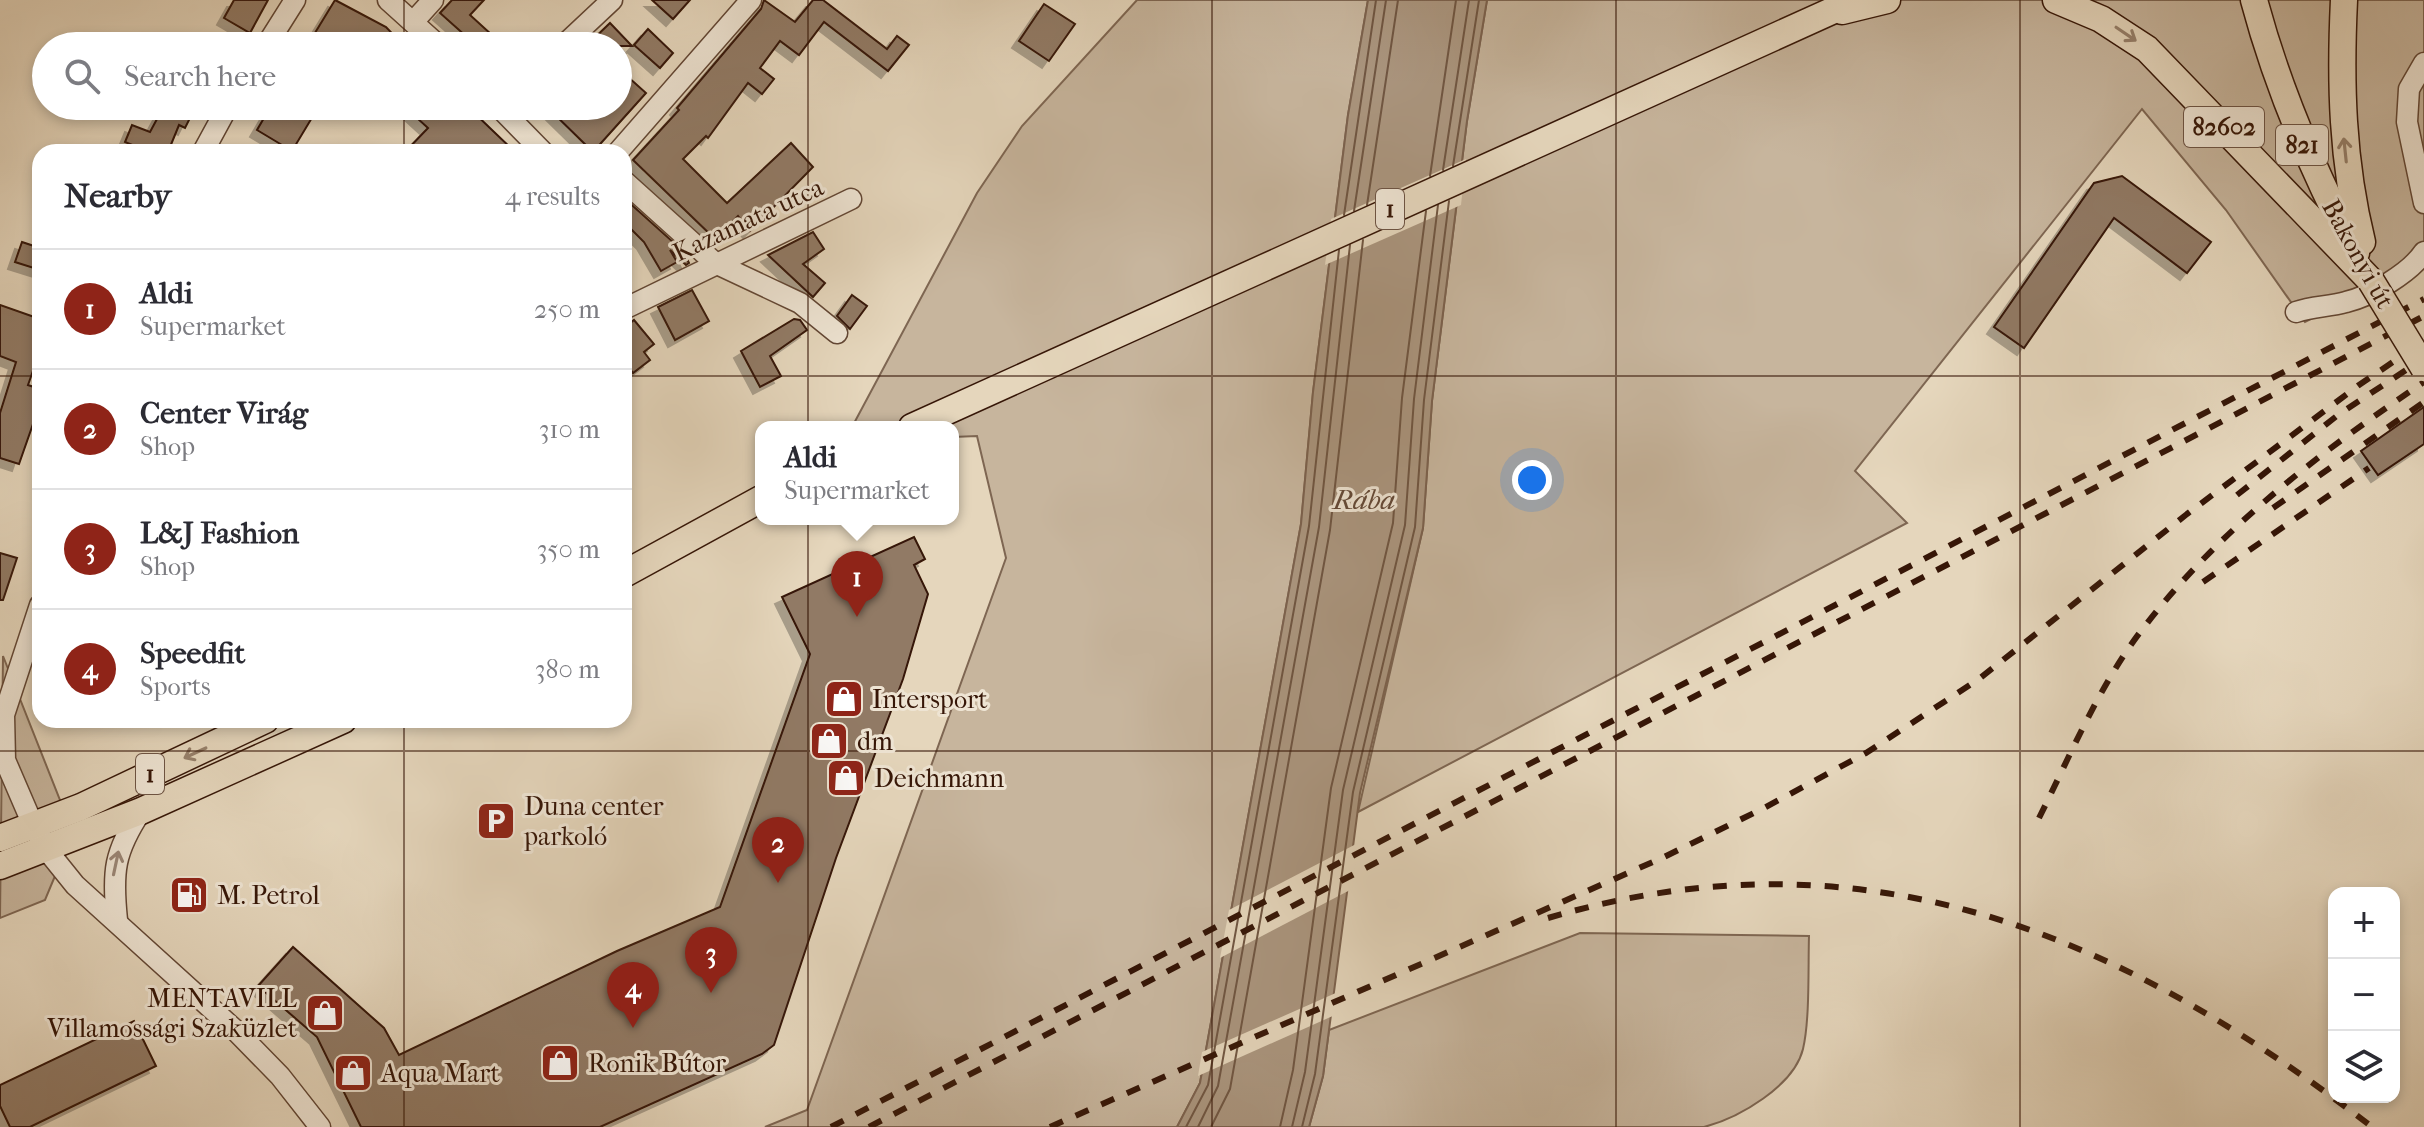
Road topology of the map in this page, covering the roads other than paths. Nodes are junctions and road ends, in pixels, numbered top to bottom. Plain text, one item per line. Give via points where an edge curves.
1 (295, 0) edge
2 (388, 0) edge
3 (433, 0) edge
4 (612, 0) edge
5 (751, 0) edge
6 (1856, 0) edge
7 (1887, 0) edge
8 (2056, 0) edge
9 (2254, 0) edge
10 (2344, 0) edge
11 (1822, 15) junction
12 (414, 21) junction
13 (275, 32) edge
14 (425, 32) edge
15 (578, 32) edge
16 (2424, 63) edge
17 (220, 120) edge
18 (512, 120) edge
19 (207, 144) edge
20 (535, 144) edge
21 (625, 144) edge
22 (2422, 177) edge
23 (632, 188) edge
24 (851, 199) dead end
25 (2424, 203) edge
26 (2424, 252) edge
27 (715, 263) junction
28 (2371, 281) junction
29 (632, 305) edge
30 (2296, 312) dead end
31 (837, 333) dead end
32 (2424, 368) edge
33 (925, 421) edge
34 (755, 502) edge
35 (708, 526) junction
36 (632, 554) edge
37 (632, 569) edge
38 (32, 626) edge
39 (4, 698) edge
40 (248, 728) edge
41 (325, 728) edge
42 (141, 811) junction
43 (33, 825) junction
44 (0, 838) edge
45 (46, 849) junction
46 (0, 866) edge
47 (117, 920) junction
48 (320, 1127) edge

1 - 13 street
2 - 12 street
3 - 12 street
4 - 15 street
5 - 21 street
6 - 11 main road, 1
7 - 11 main road
8 -> 28 main road, 82602 via 2113,26 2156,57
9 - 28 main road, Bakonyi út / 821 via 2299,137
28 -> 10 main road via 2349,192 2344,144
11 - 33 main road, 1
12 - 14 street
16 - 22 street via 2409,89 2407,122
17 - 19 street
18 - 20 street
22 - 25 street
23 - 27 street
24 - 27 street, Kazamata utca
26 - 30 street via 2412,269 2347,302
27 - 29 street, Kazamata utca
27 - 31 street via 800,303
28 - 32 main road, Bakonyi út / 821, bridge
34 - 35 main road
35 - 36 main road
35 - 37 main road
38 - 39 street
39 - 43 street via 5,760
40 -> 43 main road, 1
41 - 42 main road, 1
42 - 45 main road, 1
47 -> 42 street via 113,880 118,852
43 - 44 main road, 1
43 - 45 street
45 - 46 main road, 1
45 - 47 street via 75,885
47 - 48 street via 269,1064

